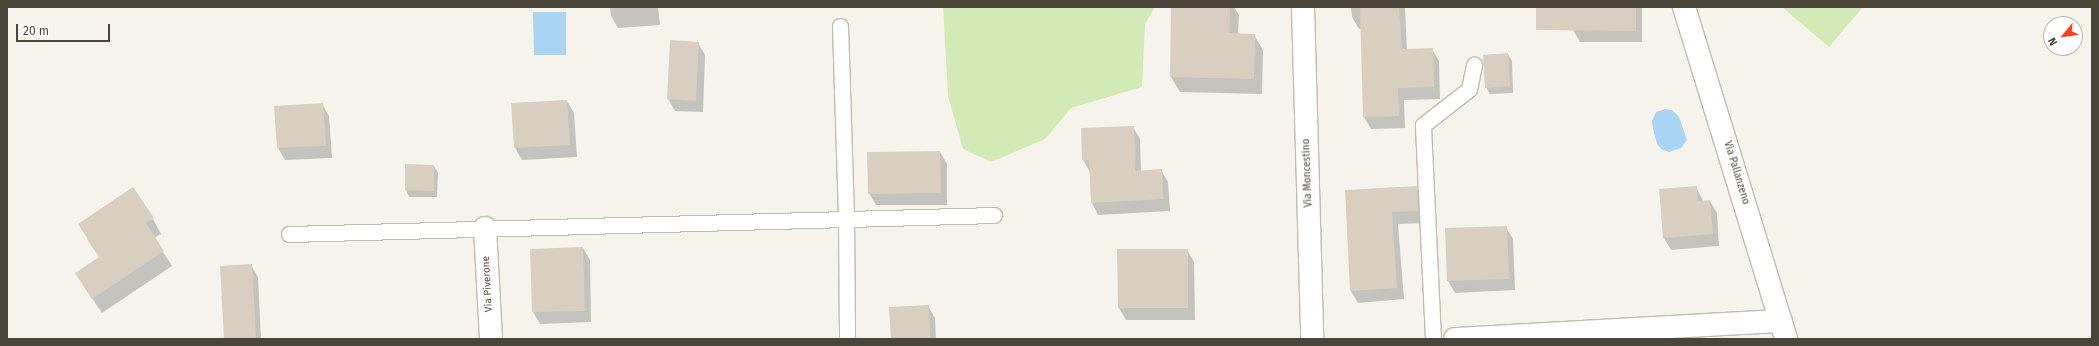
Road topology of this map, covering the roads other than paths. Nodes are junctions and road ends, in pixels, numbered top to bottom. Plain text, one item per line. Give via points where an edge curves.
1 (1303, 7) edge
2 (1684, 7) edge
3 (840, 26) dead end
4 (1474, 65) dead end
5 (994, 215) dead end
6 (846, 219) junction
7 (485, 228) junction
8 (289, 234) dead end
9 (1784, 330) edge
10 (491, 339) edge
11 (847, 339) edge
12 (1312, 339) edge
13 (1433, 339) edge
14 (1455, 339) edge

1 - 12 street, Via Moncestino
2 - 9 street, Via Pallanzeno
3 - 6 lane
4 - 13 lane via 1469,89 1423,125
5 - 6 lane
6 - 7 lane
6 - 11 lane
7 - 8 lane
7 - 10 street, Via Piverone
9 - 14 street

